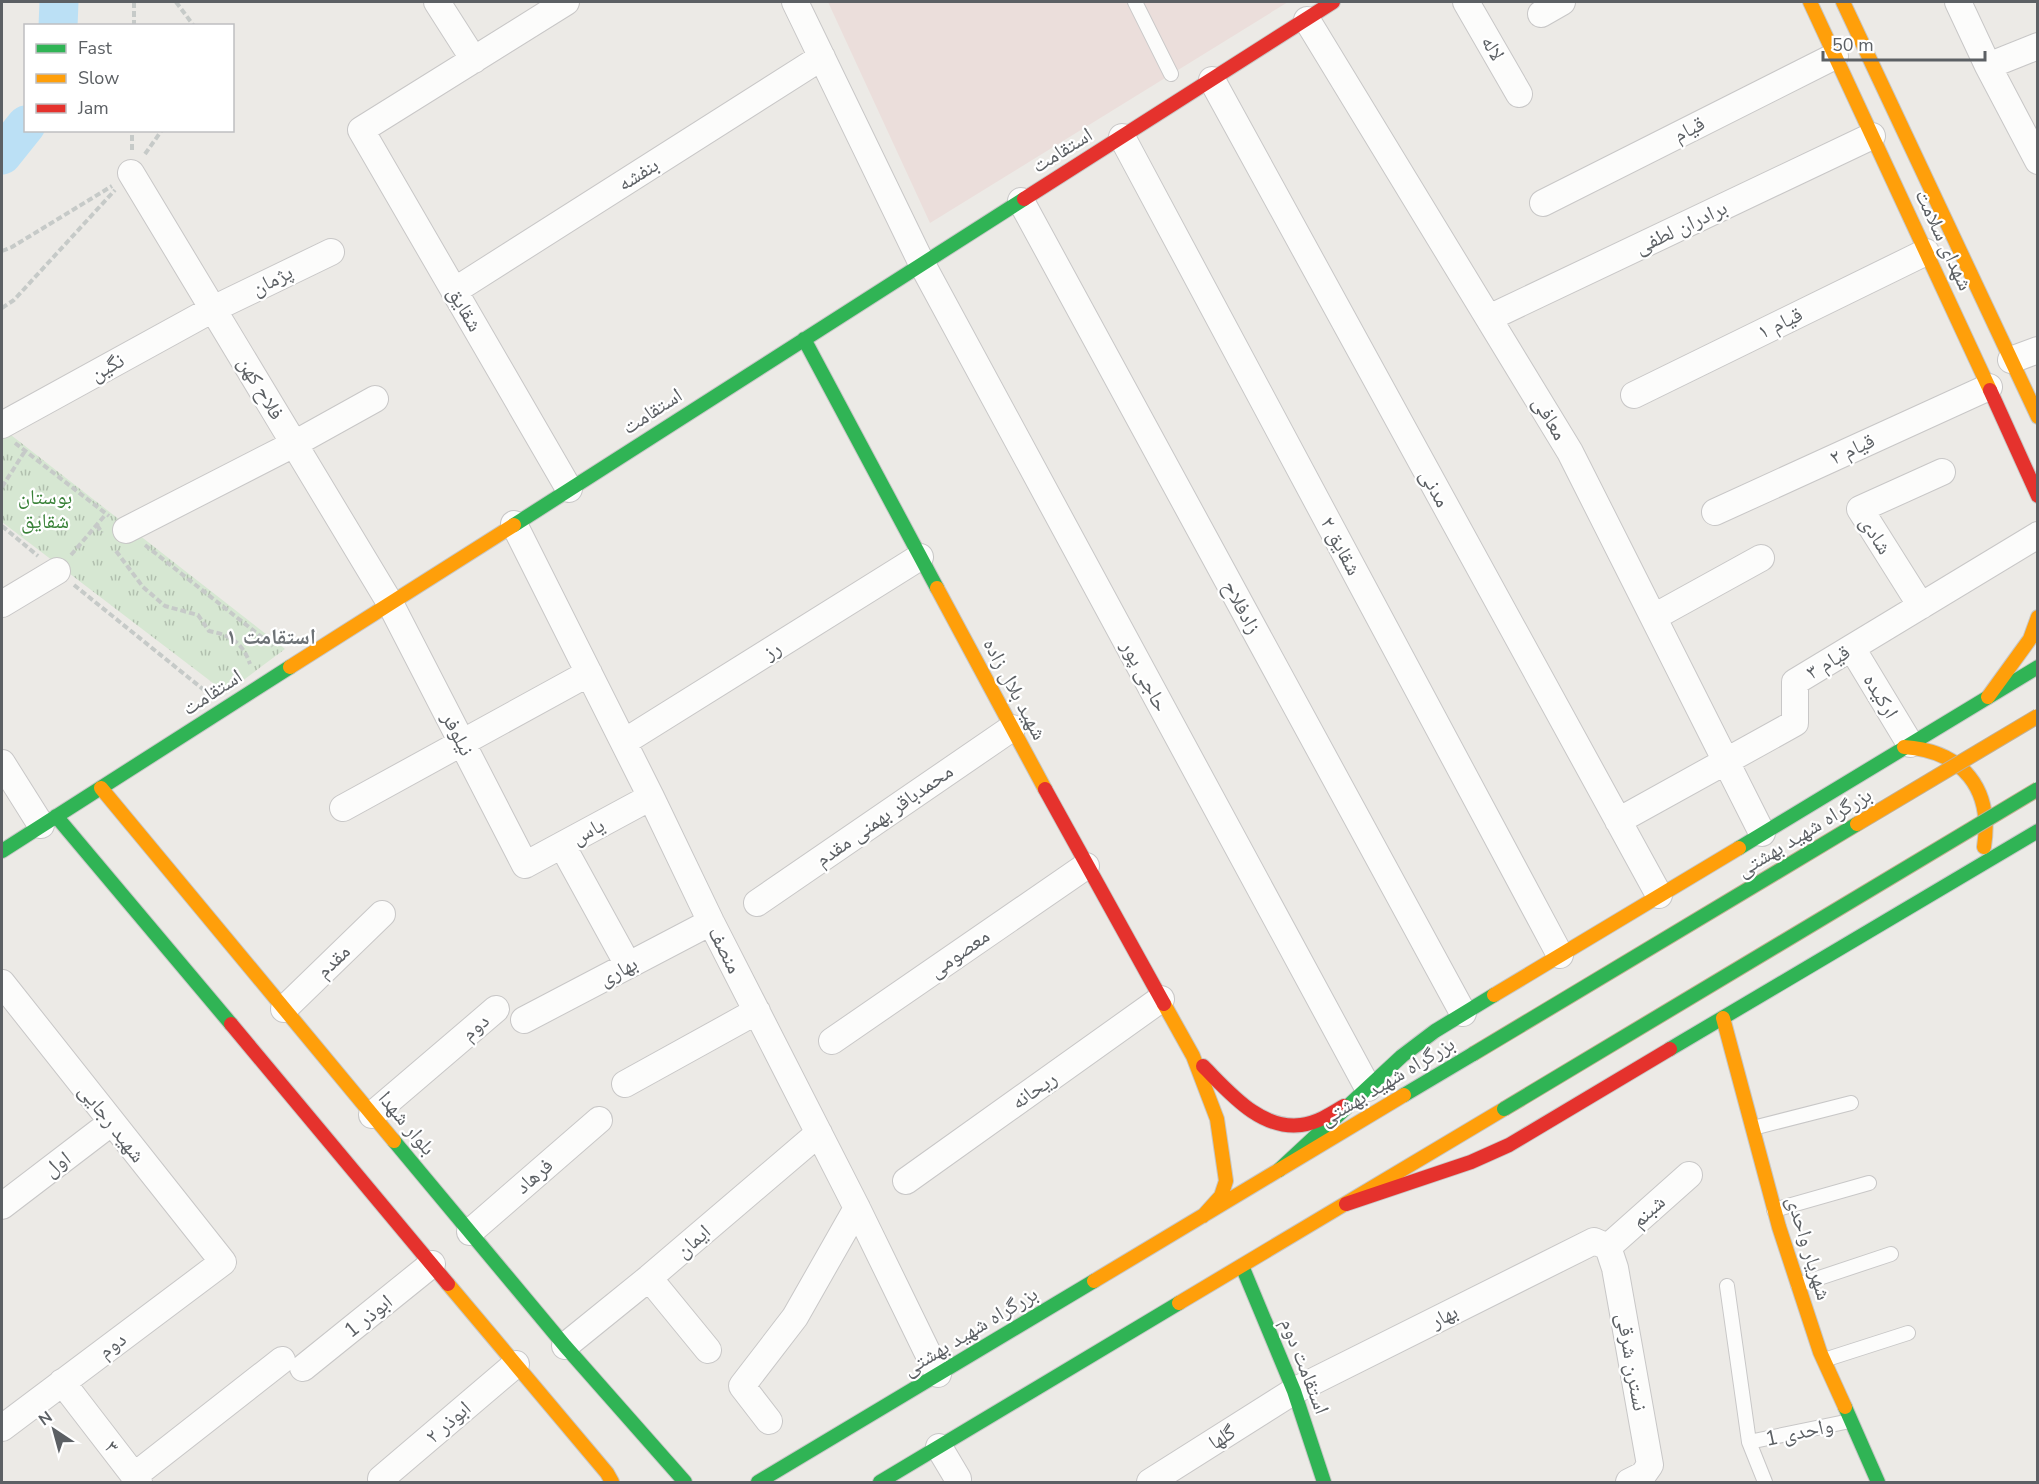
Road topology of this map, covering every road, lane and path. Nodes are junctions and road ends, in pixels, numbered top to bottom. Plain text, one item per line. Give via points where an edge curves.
1 (134, 2) edge
2 (176, 2) edge
3 (437, 2) edge
4 (566, 2) edge
5 (795, 2) edge
6 (1135, 2) edge
7 (1346, 2) edge
8 (1467, 2) edge
9 (1810, 2) edge
10 (1843, 2) edge
11 (1958, 2) edge
12 (1322, 10) edge
13 (134, 24) edge
14 (192, 24) edge
15 (2037, 46) edge
16 (1835, 56) junction
17 (822, 57) junction
18 (474, 60) junction
19 (1988, 66) junction
20 (1171, 74) dead end
21 (1212, 80) junction
22 (1519, 94) dead end
23 (132, 132) edge
24 (161, 132) edge
25 (1872, 136) junction
26 (1122, 137) junction
27 (2037, 161) edge
28 (131, 173) junction
29 (1021, 201) junction
30 (1543, 203) dead end
31 (2, 251) edge
32 (331, 252) dead end
33 (1926, 252) junction
34 (922, 264) junction
35 (454, 291) junction
36 (2, 308) edge
37 (213, 309) junction
38 (1489, 318) junction
39 (804, 339) junction
40 (2037, 350) edge
41 (2011, 360) junction
42 (1989, 387) junction
43 (1634, 395) dead end
44 (375, 399) dead end
45 (2037, 417) edge
46 (5, 432) edge
47 (294, 444) junction
48 (25, 451) junction
49 (1942, 472) dead end
50 (2, 487) edge
51 (569, 489) junction
52 (2037, 496) edge
53 (1714, 512) dead end
54 (106, 514) junction
55 (514, 524) junction
56 (97, 525) junction
57 (2, 526) edge
58 (2037, 535) edge
59 (115, 539) junction
60 (920, 557) junction
61 (1761, 558) dead end
62 (57, 571) junction
63 (390, 603) junction
64 (2, 604) edge
65 (1921, 606) junction
66 (1654, 617) junction
67 (2037, 617) edge
68 (1852, 648) junction
69 (295, 664) junction
70 (2037, 667) edge
71 (589, 673) junction
72 (258, 687) junction
73 (1988, 697) junction
74 (226, 708) junction
75 (2037, 716) edge
76 (1012, 728) junction
77 (461, 742) junction
78 (624, 742) junction
79 (1907, 746) junction
80 (1727, 762) junction
81 (2, 763) edge
82 (100, 788) junction
83 (2037, 789) edge
84 (651, 797) junction
85 (343, 808) dead end
86 (49, 821) junction
87 (1618, 821) junction
88 (2037, 831) edge
89 (1762, 834) junction
90 (562, 845) junction
91 (2, 851) edge
92 (525, 865) joint
93 (1086, 866) junction
94 (1973, 870) junction
95 (1659, 895) junction
96 (757, 903) dead end
97 (382, 914) dead end
98 (711, 922) junction
99 (1560, 955) junction
100 (628, 965) junction
101 (2, 983) edge
102 (1161, 999) junction
103 (496, 1008) dead end
104 (284, 1009) junction
105 (757, 1011) junction
106 (1463, 1013) junction
107 (1723, 1018) junction
108 (524, 1020) dead end
109 (832, 1041) dead end
110 (1193, 1056) junction
111 (625, 1084) dead end
112 (1368, 1088) junction
113 (1851, 1103) dead end
114 (372, 1115) junction
115 (599, 1120) dead end
116 (112, 1122) junction
117 (1752, 1128) junction
118 (819, 1133) junction
119 (1279, 1170) junction
120 (1689, 1175) dead end
121 (906, 1180) dead end
122 (1869, 1183) dead end
123 (1346, 1204) junction
124 (2, 1206) edge
125 (857, 1208) junction
126 (1774, 1210) junction
127 (1203, 1216) junction
128 (470, 1232) junction
129 (1601, 1244) junction
130 (1891, 1254) dead end
131 (223, 1262) joint
132 (432, 1264) junction
133 (1242, 1266) junction
134 (649, 1278) junction
135 (1798, 1285) junction
136 (1727, 1286) dead end
137 (1908, 1333) dead end
138 (565, 1346) junction
139 (708, 1350) dead end
140 (1824, 1360) junction
141 (516, 1364) junction
142 (938, 1374) junction
143 (62, 1382) junction
144 (1294, 1391) junction
145 (769, 1421) dead end
146 (1850, 1421) junction
147 (2, 1428) edge
148 (1749, 1442) junction
149 (939, 1447) junction
150 (136, 1479) edge
151 (381, 1479) dead end
152 (612, 1482) edge
153 (685, 1482) edge
154 (758, 1482) edge
155 (880, 1482) edge
156 (957, 1482) edge
157 (1150, 1482) edge
158 (1324, 1482) edge
159 (1629, 1482) edge
160 (1765, 1482) edge
161 (1878, 1482) edge

1 - 13 path
2 - 14 path
3 - 18 street
4 - 18 street
5 - 17 street
6 - 20 lane
7 - 12 main road, استقامت
8 - 22 street, لاله
9 - 16 main road, شهدای سلامت
10 - 41 main road, شهدای سلامت
11 - 19 street
12 - 21 main road, استقامت
12 - 38 street, معافی
15 - 19 street
16 - 25 main road, شهدای سلامت
16 - 30 street, قیام
17 - 34 street
17 - 35 street, بنفشه
18 - 35 street, شقایق via 361,130
19 - 27 street
21 - 26 main road, استقامت
21 - 87 street, مدنی
23 - 28 path
24 - 28 path
25 - 33 main road, شهدای سلامت
25 - 38 street, برادران لطفی
26 - 29 main road, استقامت
26 - 99 street, شقایق ۲
28 - 31 path
28 - 36 path via 14,300
28 - 37 street, فلاح کهن
29 - 34 main road, استقامت
29 - 106 street, زادفلاح
32 - 37 street, پژمان
33 - 42 main road, شهدای سلامت
33 - 43 street, قیام ۱
34 - 39 main road, استقامت
34 - 112 street, حاجی پور
35 - 51 street, شقایق
37 - 46 street, نگین
37 - 47 street, فلاح کهن
38 - 66 street, معافی via 1570,452
39 - 51 main road, استقامت
39 - 60 main road, شهید بلال زاده
40 - 41 street
41 - 45 main road, شهدای سلامت
42 - 52 main road, شهدای سلامت
42 - 53 street, قیام ۲
44 - 47 street
46 - 48 path
47 - 59 street
47 - 63 street, فلاح کهن
48 - 50 path
48 - 54 path
49 - 65 street, شادی via 1860,509
51 - 55 main road, استقامت
54 - 56 path
54 - 59 path
55 - 63 main road, استقامت
55 - 71 street, منصف
56 - 59 path
56 - 62 path
57 - 62 path
58 - 65 street, قیام ۳
59 - 69 path
59 - 72 path via 143,587 165,606 198,615 209,631 226,634 246,651
60 - 76 main road, شهید بلال زاده
60 - 78 street, رز
61 - 66 street
62 - 64 street
62 - 74 path
63 - 69 main road, استقامت
63 - 77 street, نیلوفر
65 - 68 street, قیام ۳
66 - 80 street, معافی
67 - 73 main road via 2030,639
68 - 79 street, ارکیده
68 - 80 street, قیام ۳ via 1795,682 1795,723
69 - 72 main road, استقامت
70 - 73 main road
71 - 77 street
71 - 78 street, منصف
72 - 74 main road, استقامت
73 - 79 main road
74 - 82 main road, استقامت
75 - 119 main road, بزرگراه شهید بهشتی, bridge
76 - 93 main road, شهید بلال زاده
76 - 96 street, محمدباقر بهمنی مقدم
77 - 85 street
77 - 92 street, نیلوفر
78 - 84 street, منصف
79 - 89 main road
79 - 94 main road via 1946,756 1966,771 1978,787 1987,831
80 - 87 street, قیام ۳
80 - 89 street, معافی
81 - 86 street
82 - 86 main road, استقامت
82 - 104 main road, بلوار شهدا
83 - 123 main road, bridge
84 - 90 street, یاس
84 - 98 street, منصف
86 - 91 main road, استقامت
86 - 132 main road
87 - 95 street, مدنی
88 - 94 main road
89 - 95 main road
90 - 92 street, یاس
90 - 100 street
93 - 102 main road, شهید بلال زاده
93 - 109 street, معصومی
94 - 107 main road
95 - 99 main road
97 - 104 street, مقدم
98 - 100 street, بهاری
98 - 105 street, منصف
99 - 106 main road
100 - 108 street, بهاری
101 - 116 street, شهید رجایی
102 - 110 main road, شهید بلال زاده
102 - 121 street, ریحانه
103 - 114 street, دوم
104 - 114 main road, بلوار شهدا
105 - 111 street
105 - 118 street, منصف
106 - 112 main road via 1425,1038
107 - 117 main road, شهریار واحدی
107 - 123 main road via 1493,1153
110 - 112 main road, شهید بلال زاده via 1240,1104 1273,1124 1301,1125 1329,1116
110 - 127 main road, شهید بلال زاده via 1217,1119 1226,1181 1225,1191
112 - 119 main road
113 - 117 lane
114 - 128 main road, بلوار شهدا
115 - 128 street, فرهاد
116 - 124 street, اول
116 - 131 street, شهید رجایی
117 - 126 main road, شهریار واحدی
118 - 125 street, منصف
118 - 134 street, ایمان
119 - 127 main road, بزرگراه شهید بهشتی
120 - 129 street, شبنم
122 - 126 lane
123 - 133 main road
125 - 142 street, منصف
125 - 145 street via 795,1317 742,1386
126 - 135 main road, شهریار واحدی
127 - 142 main road, بزرگراه شهید بهشتی
128 - 138 main road, بلوار شهدا
129 - 144 street, بهار
129 - 159 street, نسترن شرقی via 1615,1268 1650,1465
130 - 135 lane
131 - 143 street, دوم
132 - 141 main road
132 - 150 street, ابوذر 1
133 - 144 main road, استقامت دوم
133 - 149 main road
134 - 138 street, ایمان
134 - 139 street
135 - 140 main road, شهریار واحدی
136 - 148 lane
137 - 140 lane
138 - 153 main road, بلوار شهدا
140 - 146 main road, شهریار واحدی
141 - 151 street, ابوذر ۲
141 - 152 main road
142 - 154 main road, بزرگراه شهید بهشتی
143 - 147 street, دوم
143 - 150 street, ۳
144 - 157 street, گلها
144 - 158 main road, استقامت دوم
146 - 148 lane, واحدی 1
146 - 161 main road, شهریار واحدی
148 - 160 lane
149 - 155 main road
149 - 156 street

